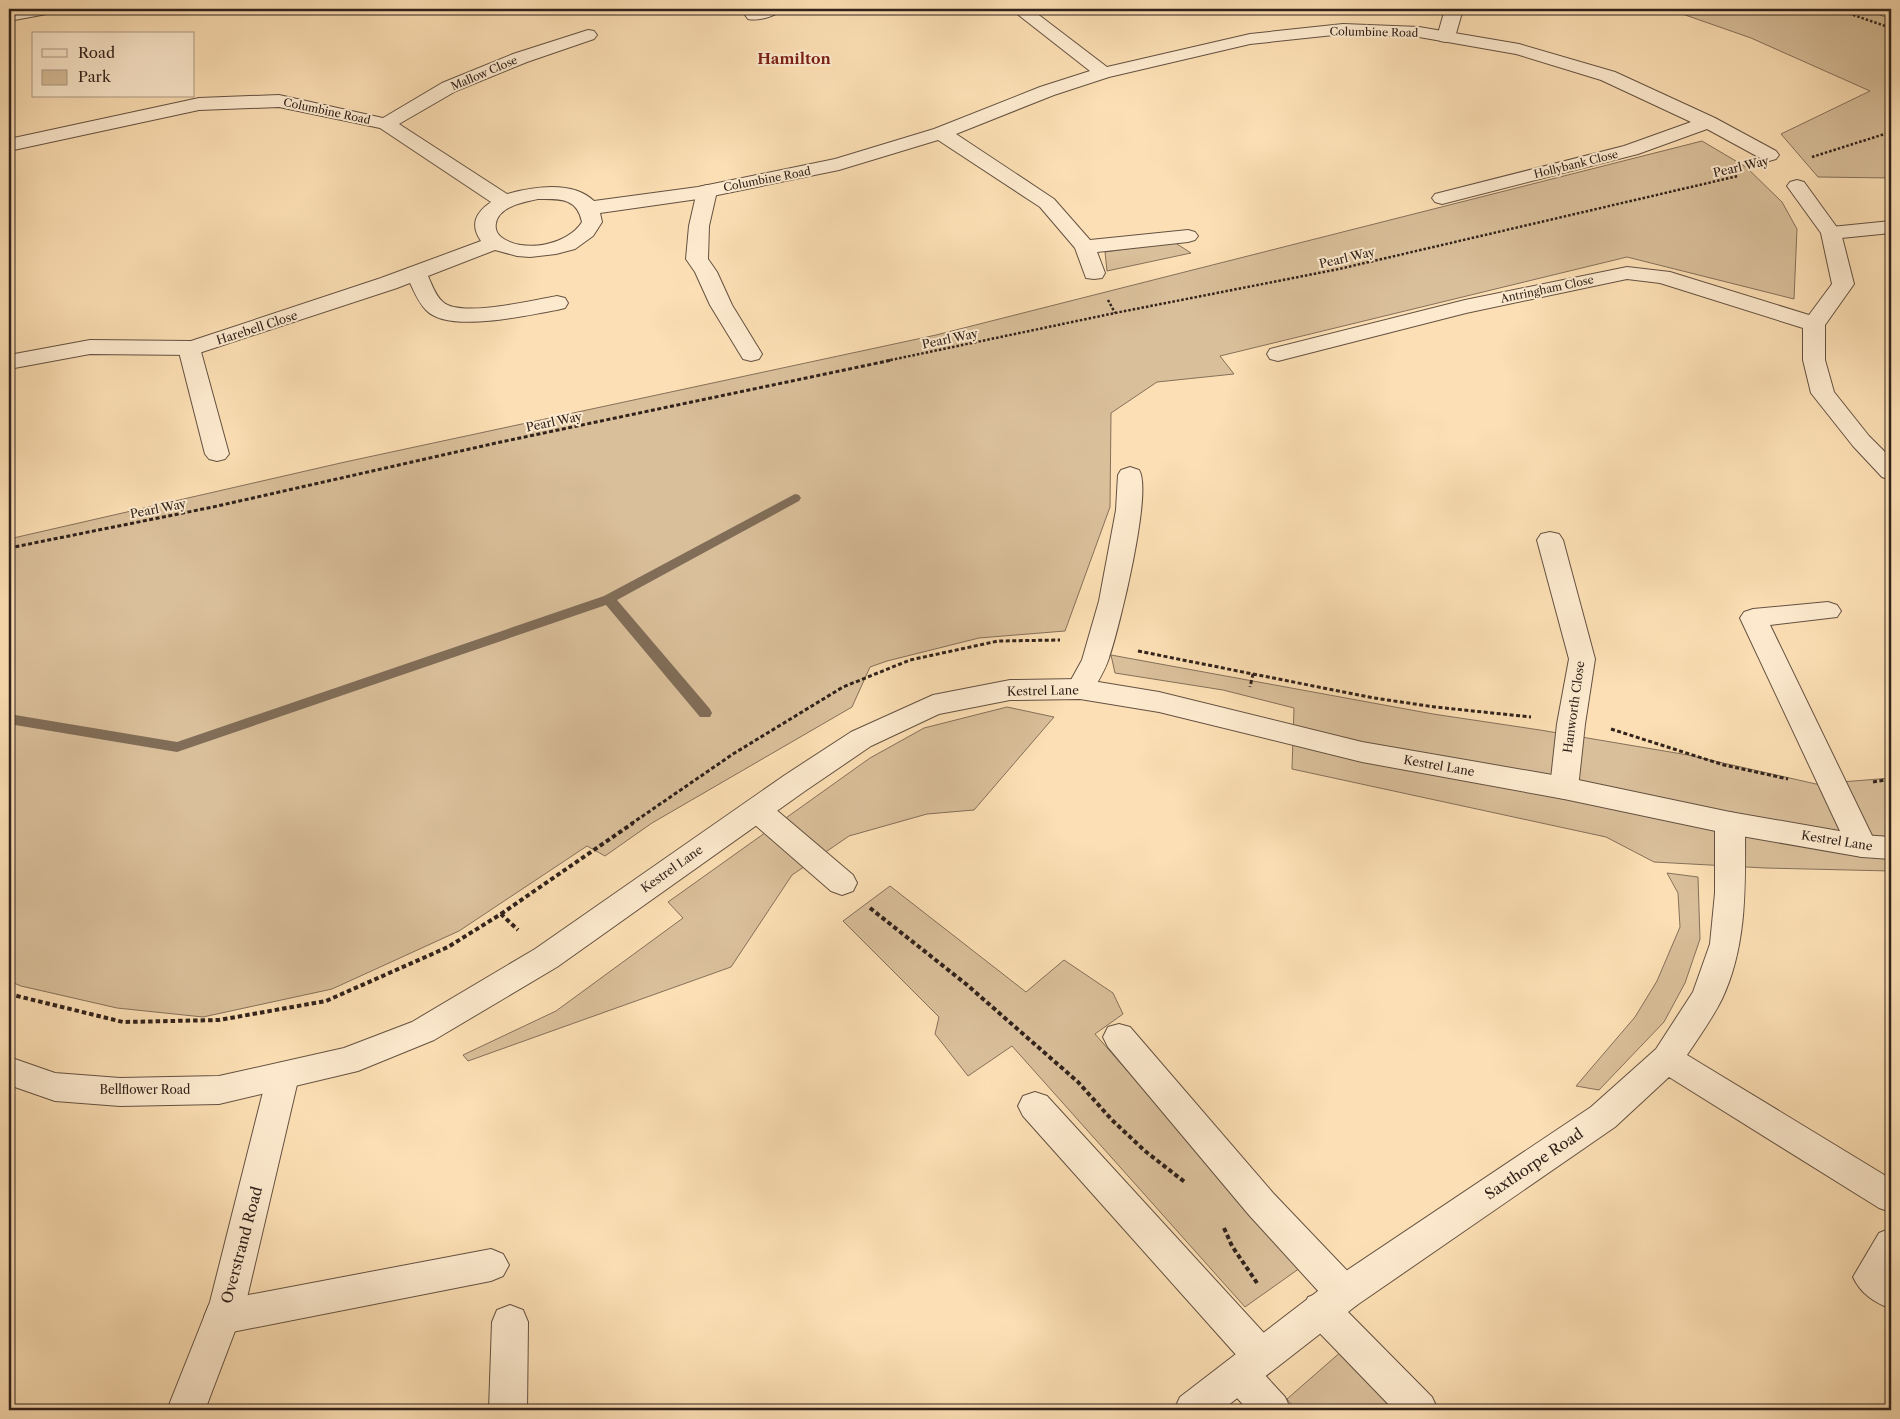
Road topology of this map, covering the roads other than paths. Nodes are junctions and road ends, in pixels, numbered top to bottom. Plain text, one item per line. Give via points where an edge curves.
1 (46, 9) edge
2 (773, 9) edge
3 (1020, 9) edge
4 (1454, 9) edge
5 (754, 15) dead end
6 (9, 16) edge
7 (588, 34) dead end
8 (1446, 36) junction
9 (1104, 73) junction
10 (1708, 122) junction
11 (386, 124) junction
12 (941, 133) junction
13 (9, 145) edge
14 (1769, 155) dead end
15 (1797, 186) dead end
16 (707, 191) junction
17 (1442, 198) dead end
18 (506, 202) junction
19 (589, 208) junction
20 (1891, 227) edge
21 (1831, 233) junction
22 (1188, 236) dead end
23 (495, 243) junction
24 (1085, 247) junction
25 (416, 273) junction
26 (1094, 273) dead end
27 (556, 303) dead end
28 (1814, 324) junction
29 (188, 348) junction
30 (751, 354) dead end
31 (1278, 354) dead end
32 (9, 362) edge
33 (216, 454) dead end
34 (1891, 472) edge
35 (1130, 475) dead end
36 (1550, 540) dead end
37 (1828, 611) dead end
38 (1080, 689) junction
39 (1564, 788) junction
40 (757, 810) junction
41 (1730, 823) junction
42 (1862, 846) junction
43 (1891, 848) edge
44 (842, 883) dead end
45 (1119, 1037) dead end
46 (1667, 1059) junction
47 (9, 1071) edge
48 (283, 1076) junction
49 (1035, 1106) dead end
50 (1891, 1197) edge
51 (1891, 1244) edge
52 (491, 1265) dead end
53 (1891, 1292) edge
54 (1333, 1301) junction
55 (222, 1317) junction
56 (510, 1322) dead end
57 (1251, 1365) junction
58 (186, 1410) edge
59 (508, 1410) edge
60 (1193, 1410) edge
61 (1272, 1410) edge
62 (1419, 1410) edge

1 - 6 street
2 - 5 street
3 - 9 street
4 - 8 street
7 - 11 street, Mallow Close via 450,87
8 - 9 street, Columbine Road via 1343,29 1250,38
8 - 10 street, Columbine Road via 1519,49 1608,76
9 - 12 street, Columbine Road via 1047,91
10 - 14 street, Columbine Road
10 - 17 street, Hollybank Close via 1631,150
11 - 13 street, Columbine Road via 280,101 199,104
11 - 18 street, Columbine Road
12 - 16 street, Columbine Road via 839,164
12 - 24 street via 1047,203
15 - 21 street
16 - 19 street, Columbine Road
16 - 30 street via 699,226 697,259
18 - 19 street via 530,195 556,194 572,197
18 - 23 street via 487,217 485,223 486,233
19 - 23 street via 592,222 586,232 564,245 532,251
20 - 21 street
21 - 28 street via 1843,284
22 - 24 street
23 - 25 street, Harebell Close
24 - 26 street
25 - 27 street via 435,307 456,316
25 - 29 street, Harebell Close via 268,325
28 - 31 street, Antringham Close via 1662,276 1627,273 1466,307
28 - 34 street via 1814,360 1823,392 1861,441
29 - 32 street, Harebell Close via 90,347
29 - 33 street
35 - 38 street via 1128,510 1112,601 1095,660
36 - 39 street, Hanworth Close via 1582,659
37 - 42 street via 1753,618
38 - 39 street, Kestrel Lane via 1159,702 1362,752
38 - 40 street, Kestrel Lane via 1010,690 933,705 861,739
39 - 41 street, Kestrel Lane
40 - 44 street
40 - 48 street, Kestrel Lane via 546,958 423,1031 347,1061
41 - 42 street, Kestrel Lane
41 - 46 street, Saxthorpe Road via 1730,893 1725,944 1707,997
42 - 43 street, Kestrel Lane
45 - 54 street via 1261,1204
46 - 50 street
46 - 54 street, Saxthorpe Road via 1603,1117
47 - 48 street, Bellflower Road via 55,1087 120,1092 219,1090
48 - 55 street, Overstrand Road
49 - 57 street
51 - 53 street via 1872,1277
52 - 55 street
54 - 57 street, Saxthorpe Road
54 - 62 street
55 - 58 street, Overstrand Road
56 - 59 street
57 - 60 street, Saxthorpe Road
57 - 61 street

